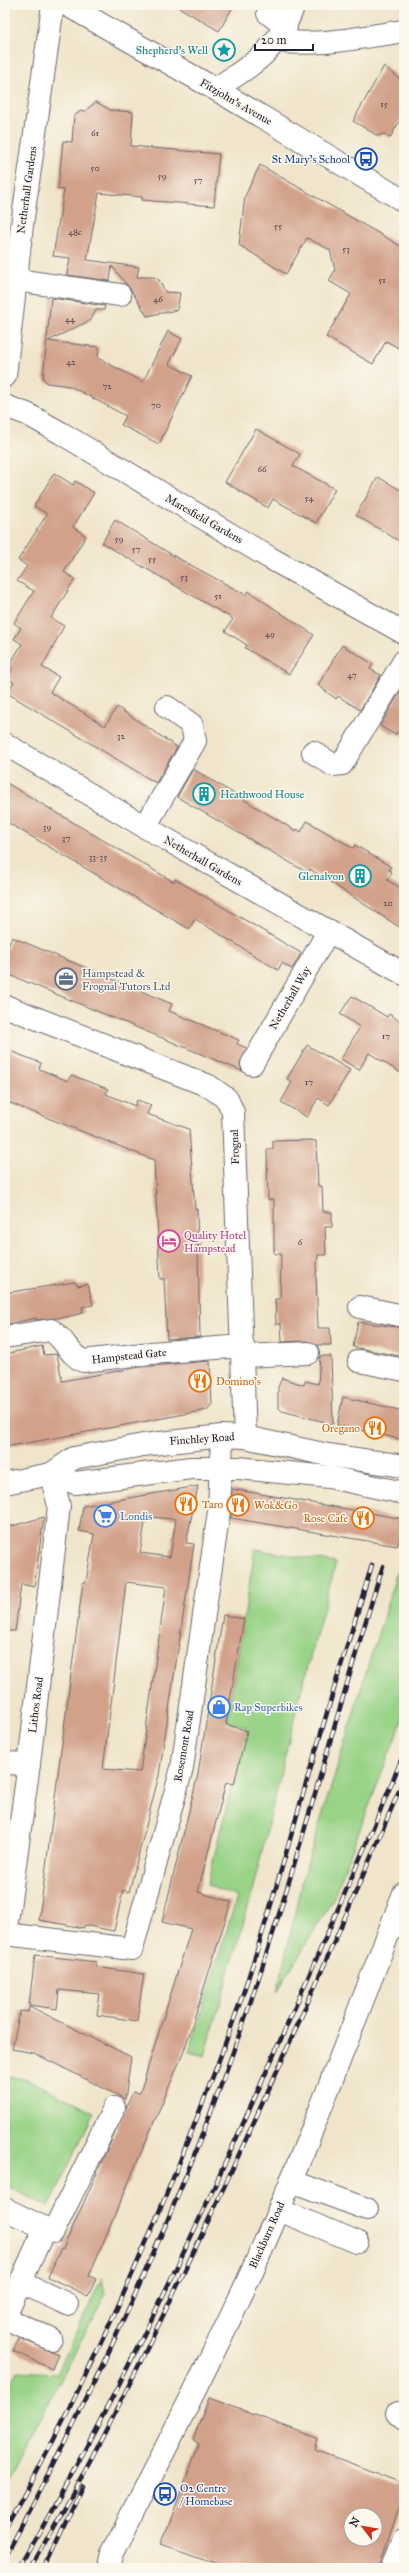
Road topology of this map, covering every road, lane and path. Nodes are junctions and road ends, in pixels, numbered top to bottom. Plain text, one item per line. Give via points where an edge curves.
1 (53, 5) edge
2 (67, 5) edge
3 (269, 5) edge
4 (294, 5) edge
5 (404, 31) edge
6 (282, 34) junction
7 (214, 89) junction
8 (404, 201) edge
9 (16, 280) junction
10 (120, 294) dead end
11 (5, 376) edge
12 (5, 406) edge
13 (404, 633) edge
14 (404, 661) edge
15 (167, 707) dead end
16 (5, 744) edge
17 (312, 752) dead end
18 (144, 827) junction
19 (328, 932) junction
20 (404, 974) edge
21 (5, 1006) edge
22 (252, 1064) dead end
23 (360, 1307) dead end
24 (404, 1316) edge
25 (5, 1337) edge
26 (243, 1351) junction
27 (308, 1353) dead end
28 (358, 1361) dead end
29 (404, 1370) edge
30 (222, 1436) junction
31 (245, 1437) junction
32 (404, 1466) edge
33 (221, 1467) junction
34 (51, 1474) junction
35 (5, 1483) edge
36 (404, 1493) edge
37 (5, 1763) edge
38 (29, 1764) junction
39 (404, 1893) edge
40 (5, 1935) edge
41 (114, 2108) dead end
42 (291, 2181) junction
43 (5, 2209) edge
44 (367, 2209) dead end
45 (279, 2210) junction
46 (49, 2230) junction
47 (356, 2242) dead end
48 (20, 2282) junction
49 (67, 2304) dead end
50 (5, 2317) edge
51 (51, 2339) dead end
52 (404, 2539) edge
53 (109, 2568) edge
54 (393, 2568) edge

1 - 9 main road, Netherhall Gardens
2 - 7 main road, Fitzjohn's Avenue
3 - 6 main road via 268,13
4 - 6 main road
5 - 6 main road via 300,44
6 - 7 main road via 262,57
7 - 8 main road, Fitzjohn's Avenue
9 - 10 main road
9 - 11 main road, Netherhall Gardens
12 - 13 main road, Maresfield Gardens via 27,414 61,433 263,554
14 - 17 main road via 342,764 332,765
15 - 18 main road via 192,725 195,741
16 - 18 main road, Netherhall Gardens
18 - 19 main road, Netherhall Gardens
19 - 20 main road, Netherhall Gardens
19 - 22 main road, Netherhall Way
21 - 26 main road, Frognal via 208,1086 231,1104 234,1112
23 - 24 main road
25 - 26 main road, Hampstead Gate via 51,1330 63,1338 73,1357 83,1361 152,1353
26 - 27 main road, Hampstead Gate
26 - 31 main road, Frognal
28 - 29 main road
30 - 31 main road, Finchley Road
30 - 33 main road, Rosemont Road
30 - 34 main road, Finchley Road via 143,1445 74,1458
31 - 32 main road, Finchley Road
33 - 34 main road via 191,1468 75,1483
33 - 36 main road via 329,1477
33 - 40 main road, Rosemont Road via 219,1511 182,1768 132,1949
34 - 35 main road, Finchley Road
34 - 38 main road, Lithos Road via 59,1506
37 - 38 main road
38 - 40 main road, Lithos Road
39 - 42 main road, Blackburn Road
41 - 46 main road
42 - 44 main road
42 - 45 main road, Blackburn Road
43 - 46 main road
45 - 47 main road
45 - 53 main road, Blackburn Road via 248,2279 112,2555
46 - 48 main road
48 - 49 main road
48 - 50 main road
50 - 51 main road
52 - 54 main road

